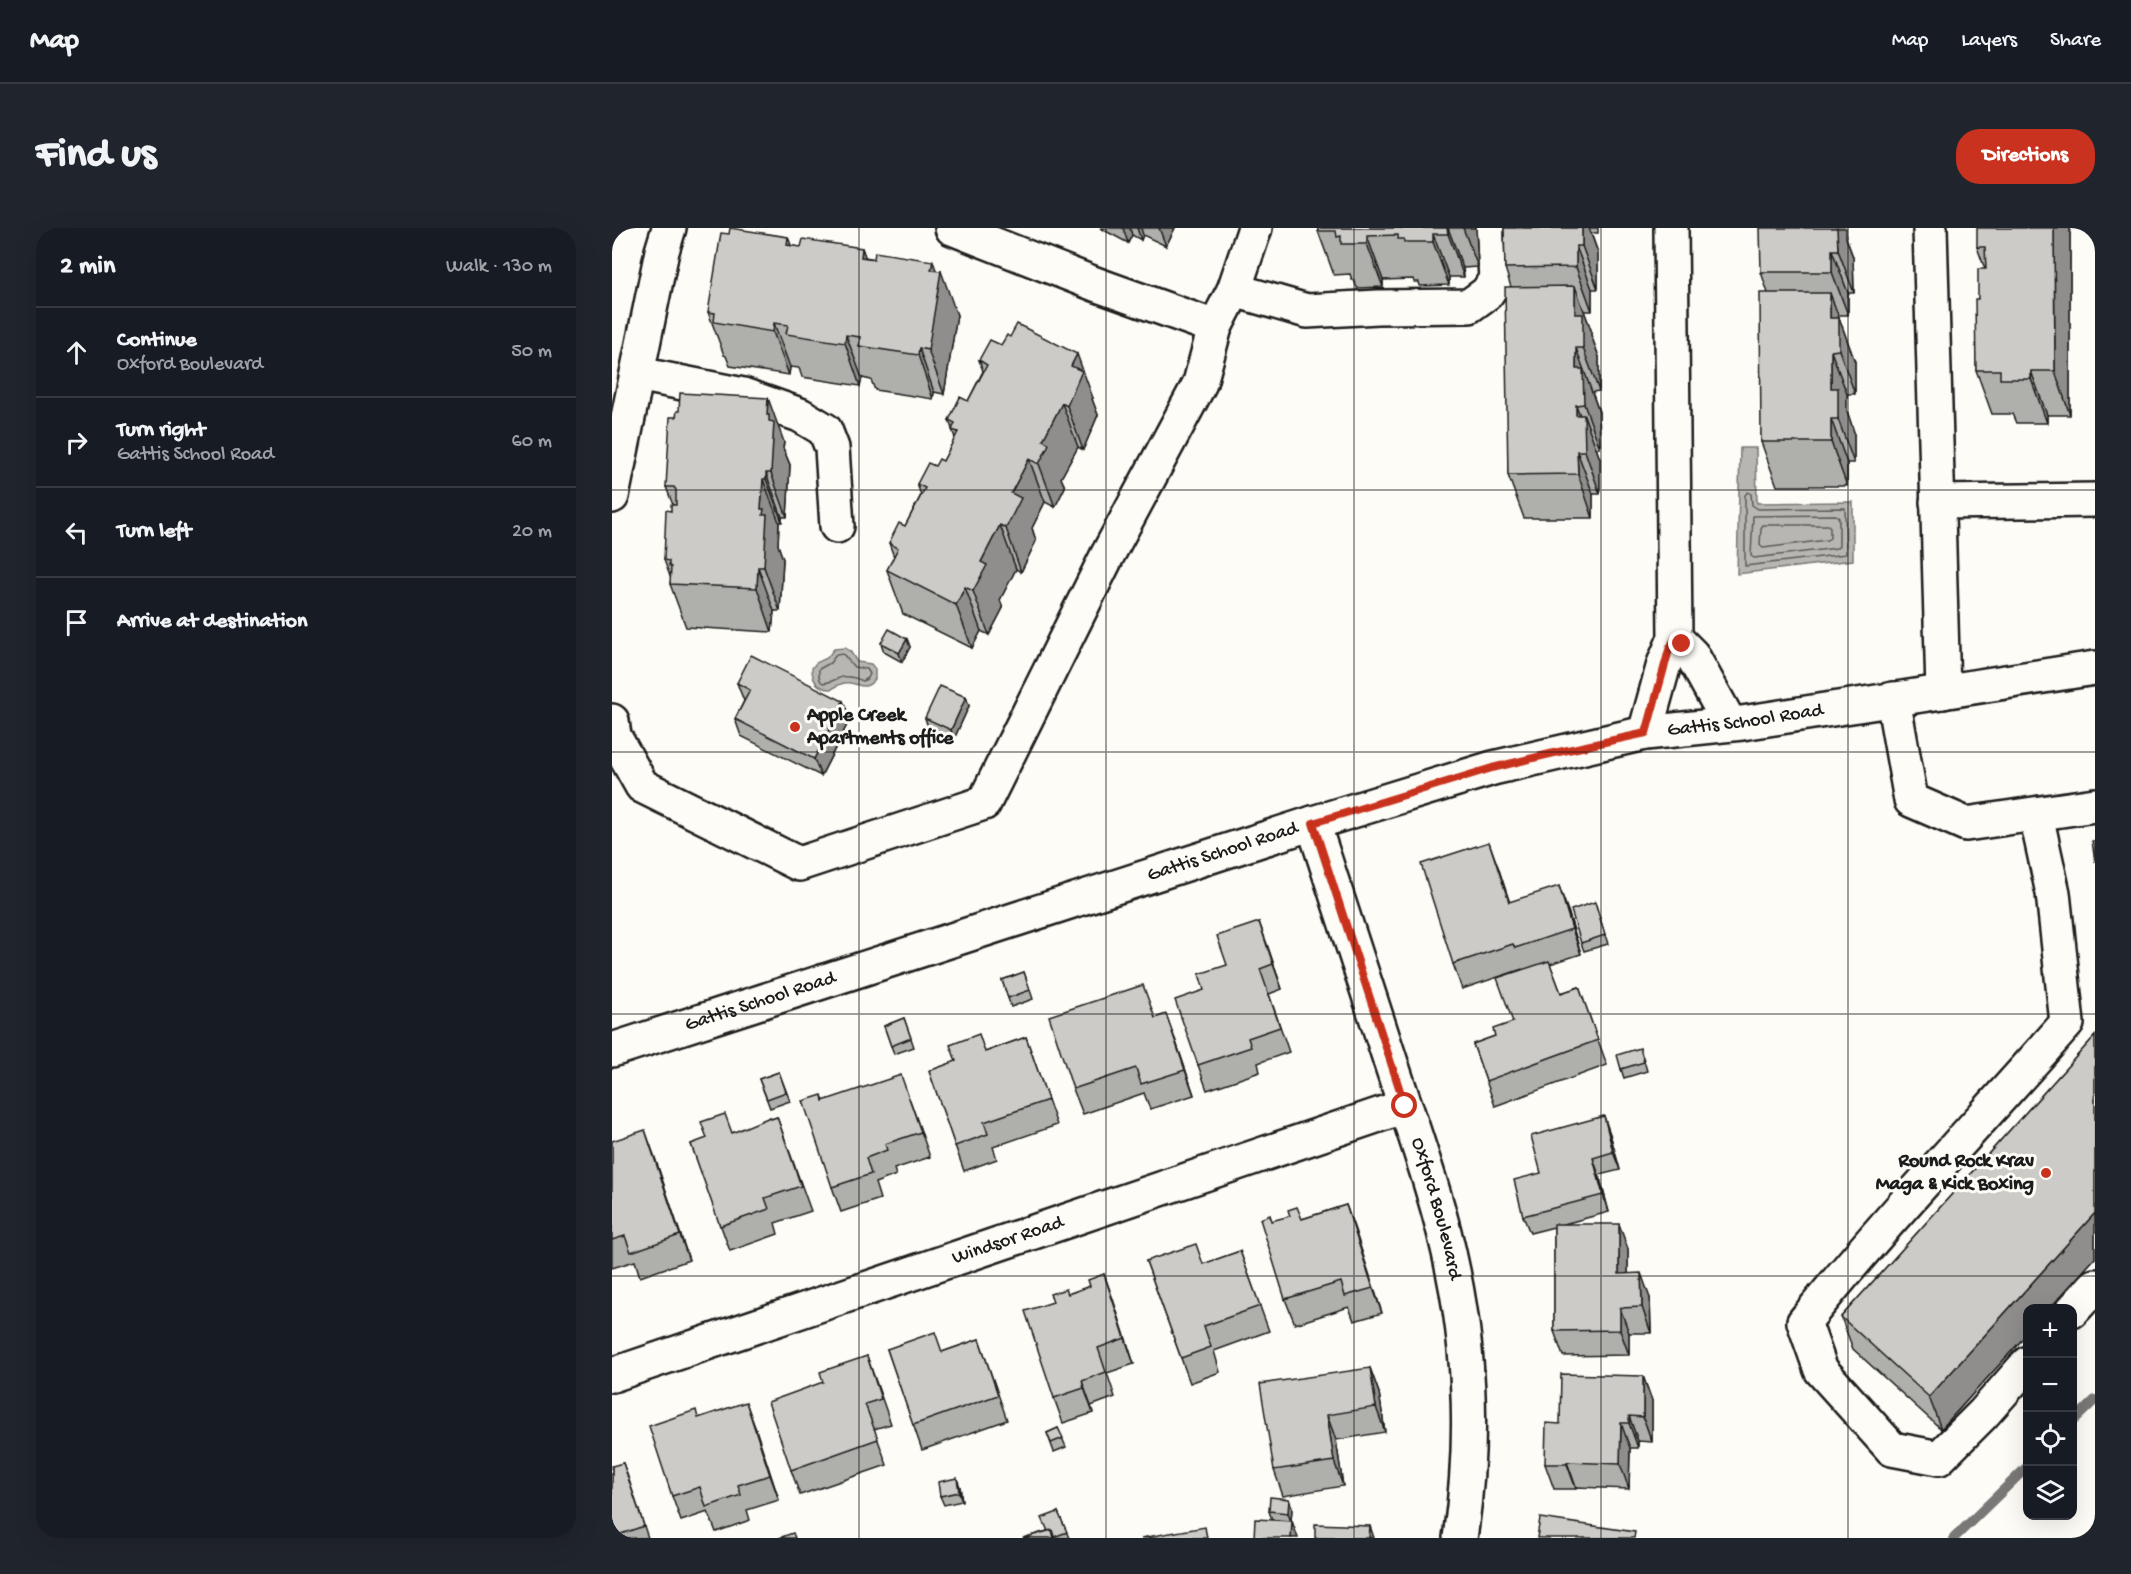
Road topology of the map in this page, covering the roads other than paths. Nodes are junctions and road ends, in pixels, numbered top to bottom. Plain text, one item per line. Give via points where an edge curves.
1 (669, 228) edge
2 (952, 228) edge
3 (1255, 228) edge
4 (1493, 228) edge
5 (1671, 228) edge
6 (1930, 228) edge
7 (1234, 290) junction
8 (1215, 327) junction
9 (638, 374) junction
10 (612, 496) edge
11 (2095, 500) edge
12 (1937, 502) junction
13 (837, 526) dead end
14 (1675, 638) junction
15 (2095, 668) edge
16 (1943, 692) junction
17 (1893, 699) junction
18 (1730, 724) junction
19 (613, 732) edge
20 (1646, 733) junction
21 (2095, 805) edge
22 (2036, 815) junction
23 (1313, 823) junction
24 (614, 1044) edge
25 (1405, 1106) junction
26 (2095, 1286) edge
27 (2077, 1306) edge
28 (2023, 1369) edge
29 (612, 1375) edge
30 (1460, 1538) edge

1 - 9 street
2 - 8 street
3 - 7 street
4 - 7 street via 1496,279 1487,293 1469,306 1307,311
5 - 14 street
6 - 12 street
7 - 8 street
8 - 19 street via 1200,383 1107,556 984,803 799,864 642,786
9 - 10 street
9 - 13 street via 743,395 800,415 825,430 832,448
11 - 12 street
12 - 16 street
14 - 18 street via 1692,655
14 - 20 street
15 - 16 street, Gattis School Road
16 - 17 street, Gattis School Road
17 - 18 street, Gattis School Road
17 - 22 street via 1911,800 1966,824
18 - 20 street, Gattis School Road
20 - 23 street, Gattis School Road via 1492,768
21 - 22 street
22 - 28 street via 2053,893 2067,1023 1855,1259 1804,1322 1821,1370 1892,1449 1939,1458
23 - 24 street, Gattis School Road
23 - 25 street, Oxford Boulevard
25 - 29 street, Windsor Road
25 - 30 street, Oxford Boulevard via 1431,1184 1459,1300 1468,1435
26 - 27 street

